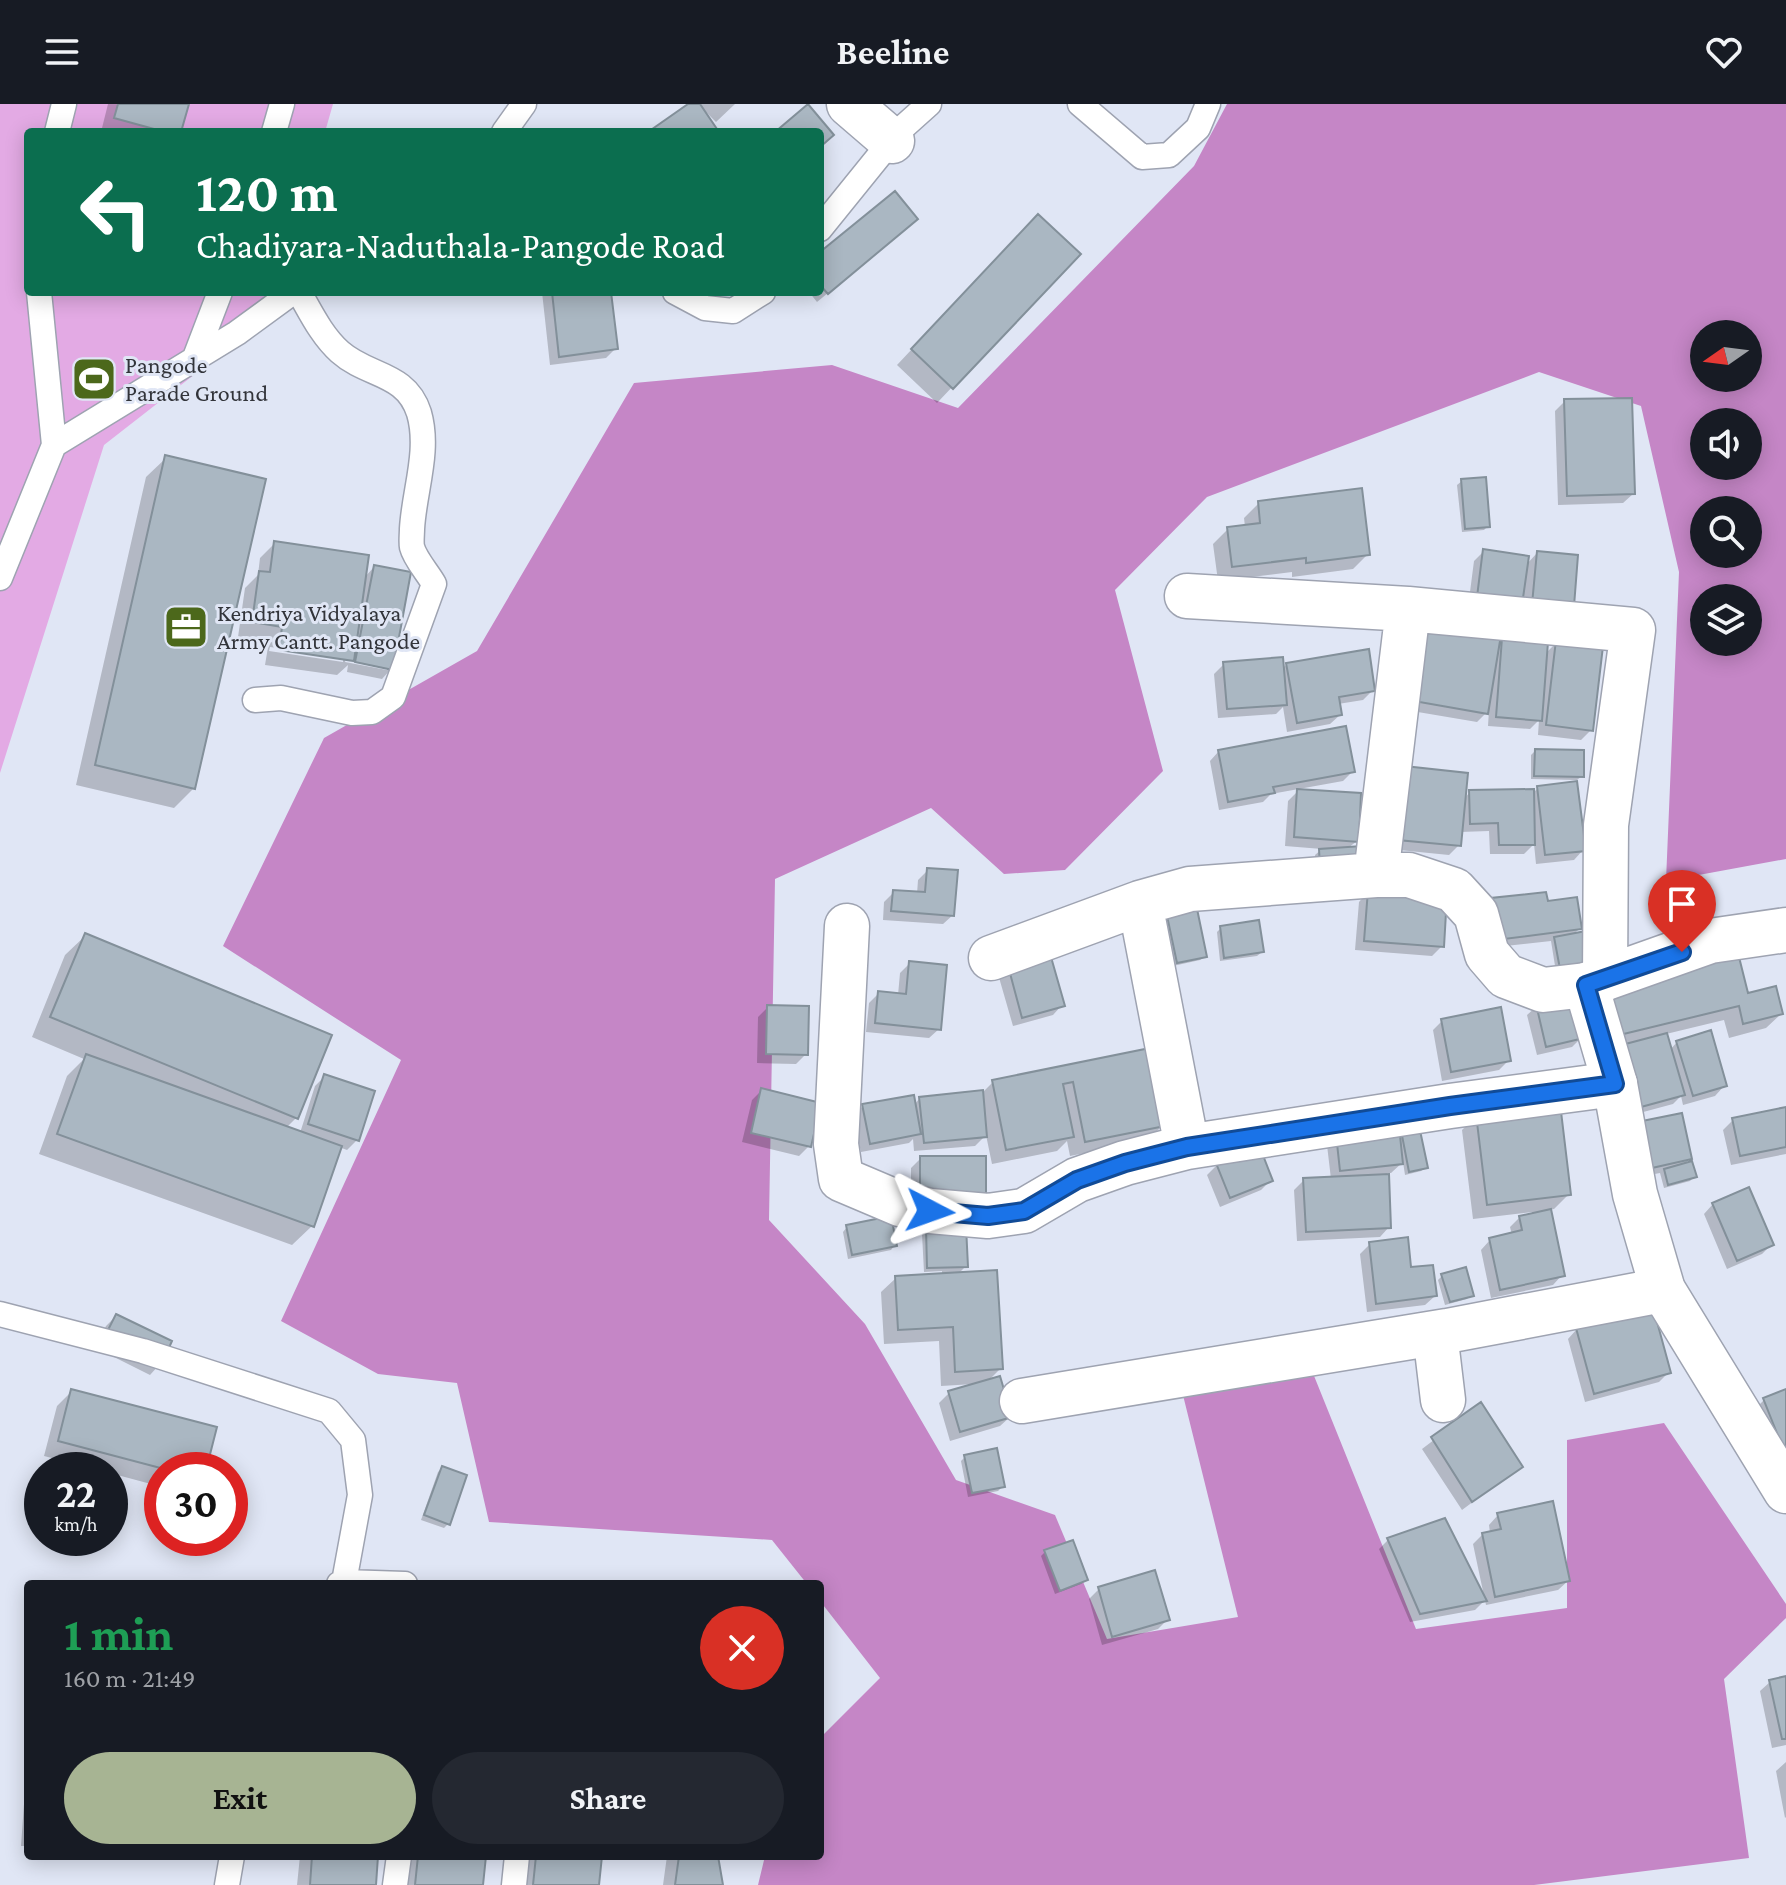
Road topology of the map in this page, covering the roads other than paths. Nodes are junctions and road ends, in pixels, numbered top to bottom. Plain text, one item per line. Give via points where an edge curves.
1 (64, 104) edge
2 (282, 104) edge
3 (524, 104) edge
4 (849, 104) edge
5 (929, 104) edge
6 (1080, 104) edge
7 (1208, 104) edge
8 (58, 128) edge
9 (275, 128) edge
10 (507, 128) edge
11 (892, 141) junction
12 (824, 224) edge
13 (39, 296) edge
14 (218, 296) edge
15 (290, 296) edge
16 (299, 296) edge
17 (682, 296) edge
18 (757, 296) edge
19 (194, 360) junction
20 (54, 445) junction
21 (0, 578) edge
22 (1187, 596) dead end
23 (1408, 609) junction
24 (255, 700) dead end
25 (1376, 875) junction
26 (1140, 903) junction
27 (847, 926) dead end
28 (1786, 930) edge
29 (991, 958) dead end
30 (1596, 981) junction
31 (1615, 1084) junction
32 (1187, 1147) junction
33 (1663, 1290) junction
34 (0, 1314) edge
35 (1435, 1333) junction
36 (1443, 1400) dead end
37 (1022, 1401) dead end
38 (1786, 1491) edge
39 (343, 1580) edge
40 (231, 1860) edge
41 (398, 1860) edge
42 (517, 1860) edge
43 (227, 1885) edge
44 (395, 1885) edge
45 (514, 1885) edge

1 - 8 lane
2 - 9 lane
3 - 10 lane
4 - 11 street
5 - 11 lane
6 - 7 lane via 1142,157 1169,155 1198,128
11 - 12 lane
13 - 20 lane
14 - 19 lane
15 - 19 lane
16 - 24 lane via 340,352 360,368 397,381 419,414 423,450 412,547 434,584 393,697 372,712 352,713 281,698
17 - 18 lane via 705,308 733,311
19 - 20 lane
20 - 21 lane
22 - 23 street
23 - 25 street
23 - 30 street via 1633,630 1606,825
25 - 26 street via 1190,889
25 - 30 street via 1409,875 1454,890 1476,914 1487,954 1506,976 1543,990
26 - 29 street
26 - 32 street
27 - 32 street via 836,1144 841,1179 900,1204 988,1216 1024,1211 1077,1180
28 - 30 street via 1710,941
30 - 31 street
31 - 32 street
31 - 33 street via 1635,1194
33 - 35 street
33 - 38 street
34 - 39 lane via 143,1351 329,1411 353,1440 360,1495
35 - 36 street
35 - 37 street
40 - 43 lane
41 - 44 lane
42 - 45 lane

